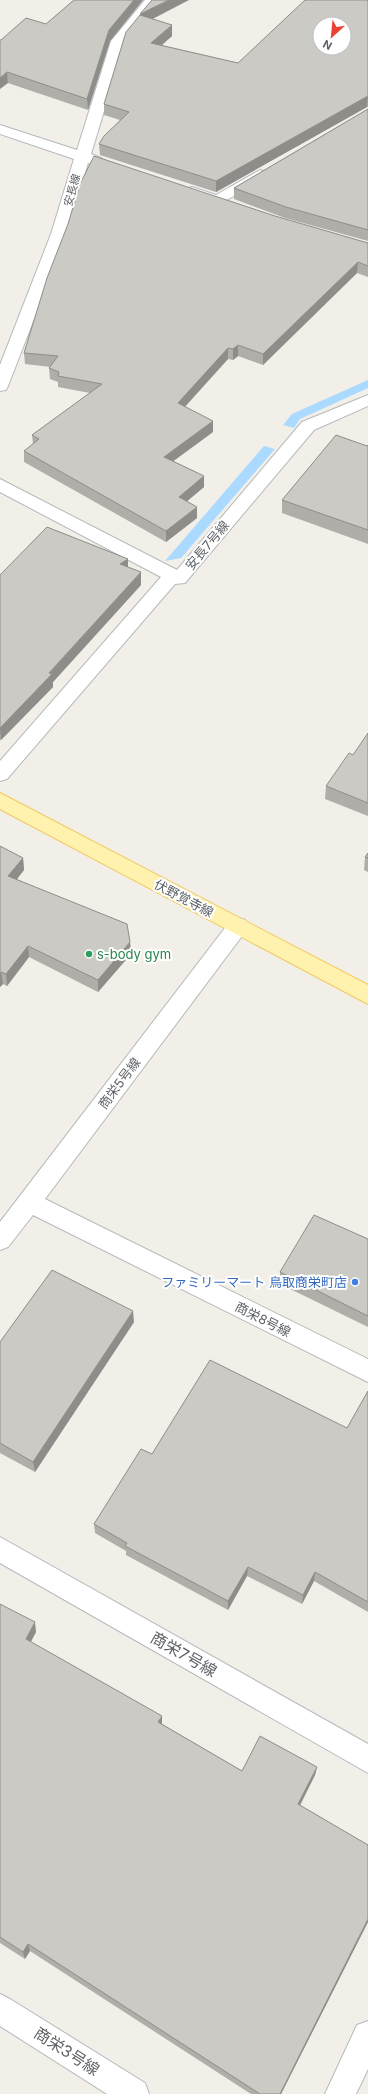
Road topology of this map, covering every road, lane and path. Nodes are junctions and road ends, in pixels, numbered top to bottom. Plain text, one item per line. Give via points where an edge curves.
1 (152, 0) edge
2 (0, 129) edge
3 (82, 157) junction
4 (112, 166) edge
5 (272, 169) edge
6 (180, 188) edge
7 (218, 200) junction
8 (239, 207) edge
9 (0, 386) edge
10 (368, 400) edge
11 (0, 485) edge
12 (172, 576) junction
13 (0, 774) edge
14 (0, 800) edge
15 (238, 926) junction
16 (368, 995) edge
17 (29, 1202) junction
18 (0, 1240) edge
19 (368, 1371) edge
20 (0, 1549) edge
21 (368, 1759) edge
22 (0, 2009) edge
23 (368, 2036) edge
24 (134, 2094) edge
25 (340, 2094) edge

1 - 3 street, 安長線 via 118,41
2 - 3 street
3 - 4 street
3 - 9 street, 安長線 via 59,234
5 - 7 street
6 - 7 street
7 - 8 street
10 - 12 street, 安長7号線 via 308,426 179,579
11 - 12 street, 安長7号線
12 - 13 street
14 - 15 main road, 伏野覚寺線
15 - 16 main road, 伏野覚寺線
15 - 17 street, 商栄5号線
17 - 18 street, 商栄5号線
17 - 19 street, 商栄8号線
20 - 21 street, 商栄7号線
22 - 24 street, 商栄3号線
23 - 25 street

